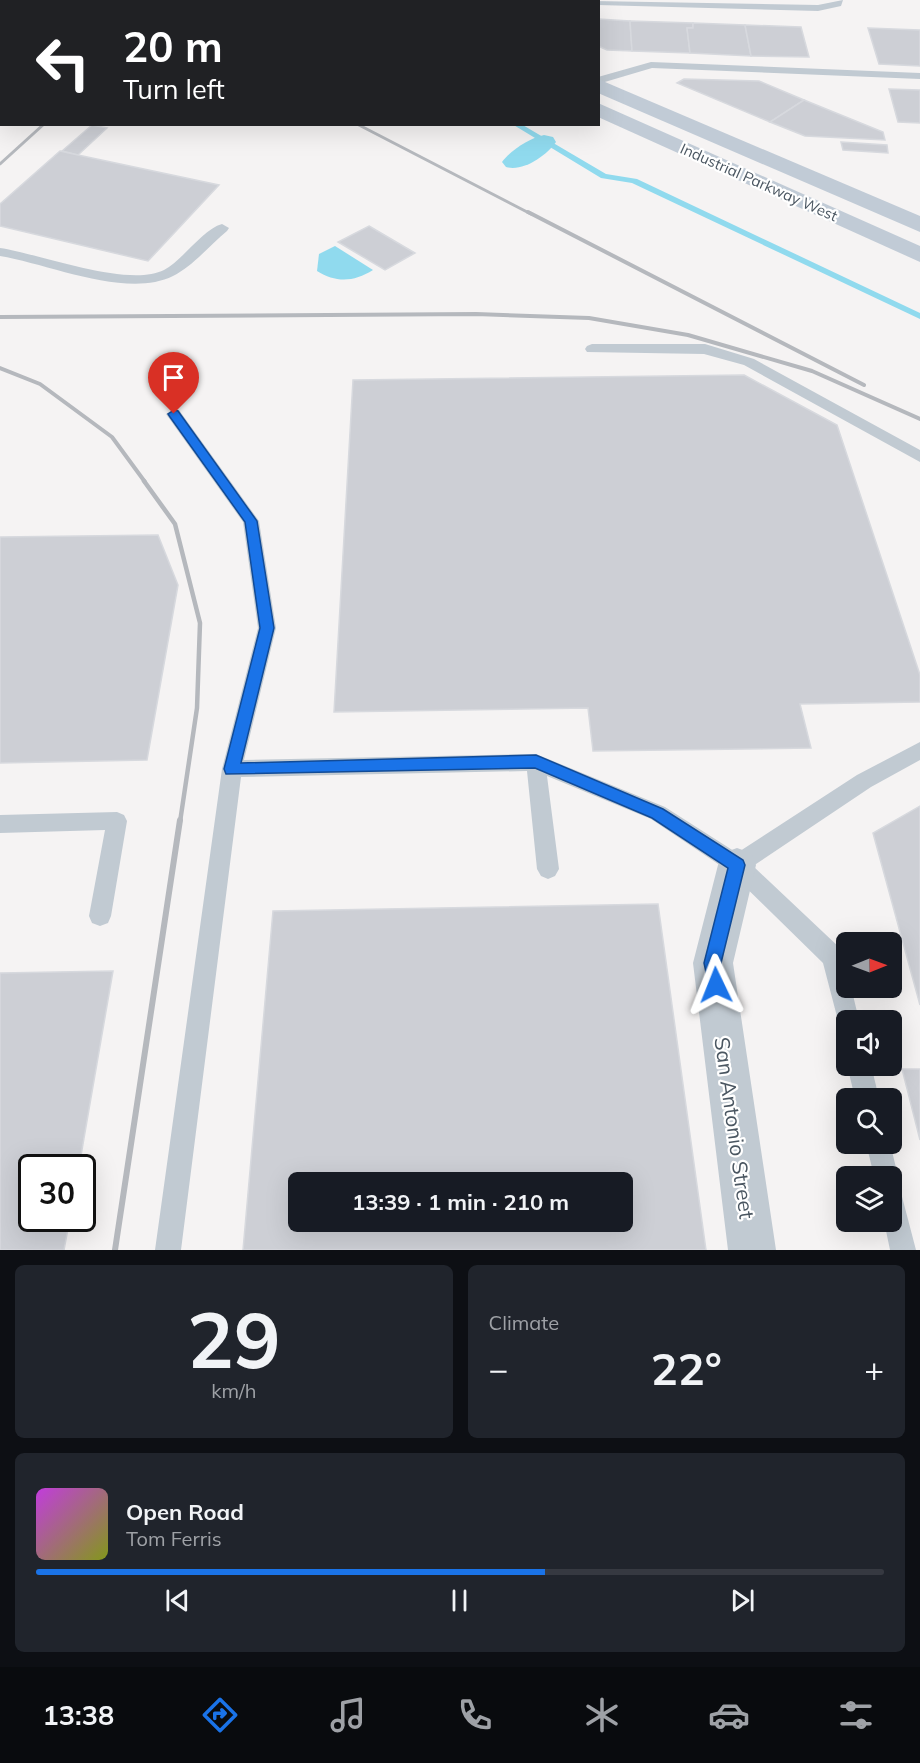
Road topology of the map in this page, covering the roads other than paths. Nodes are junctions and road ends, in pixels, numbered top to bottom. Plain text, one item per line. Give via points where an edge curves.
1 (838, 0) edge
2 (600, 2) edge
3 (755, 3) edge
4 (920, 76) edge
5 (600, 82) edge
6 (600, 84) edge
7 (600, 110) edge
8 (600, 125) edge
9 (786, 195) junction
10 (920, 225) edge
11 (222, 228) dead end
12 (0, 252) edge
13 (920, 255) edge
14 (592, 349) dead end
15 (174, 414) dead end
16 (920, 457) edge
17 (920, 750) edge
18 (536, 762) junction
19 (232, 769) junction
20 (0, 824) edge
21 (737, 865) junction
22 (548, 869) dead end
23 (100, 916) dead end
24 (846, 1010) edge
25 (899, 1232) edge
26 (168, 1250) edge
27 (752, 1250) edge
28 (903, 1250) edge

1 - 3 lane via 837,4 818,8
2 - 3 lane
4 - 5 lane via 651,65
6 - 10 main road, Industrial Parkway West
7 - 9 main road, Industrial Parkway West
8 - 9 main road via 730,186
9 - 13 main road, Industrial Parkway West
11 - 12 lane via 168,274 146,279 119,280 24,254
14 - 16 lane via 705,349 749,362
15 - 19 lane via 251,521 267,628
17 - 21 lane via 864,781
18 - 19 lane
18 - 21 lane via 658,813
18 - 22 lane
19 - 26 lane
20 - 23 lane via 117,821
21 - 24 lane via 833,957
21 - 27 street, San Antonio Street via 713,963
25 - 28 lane

